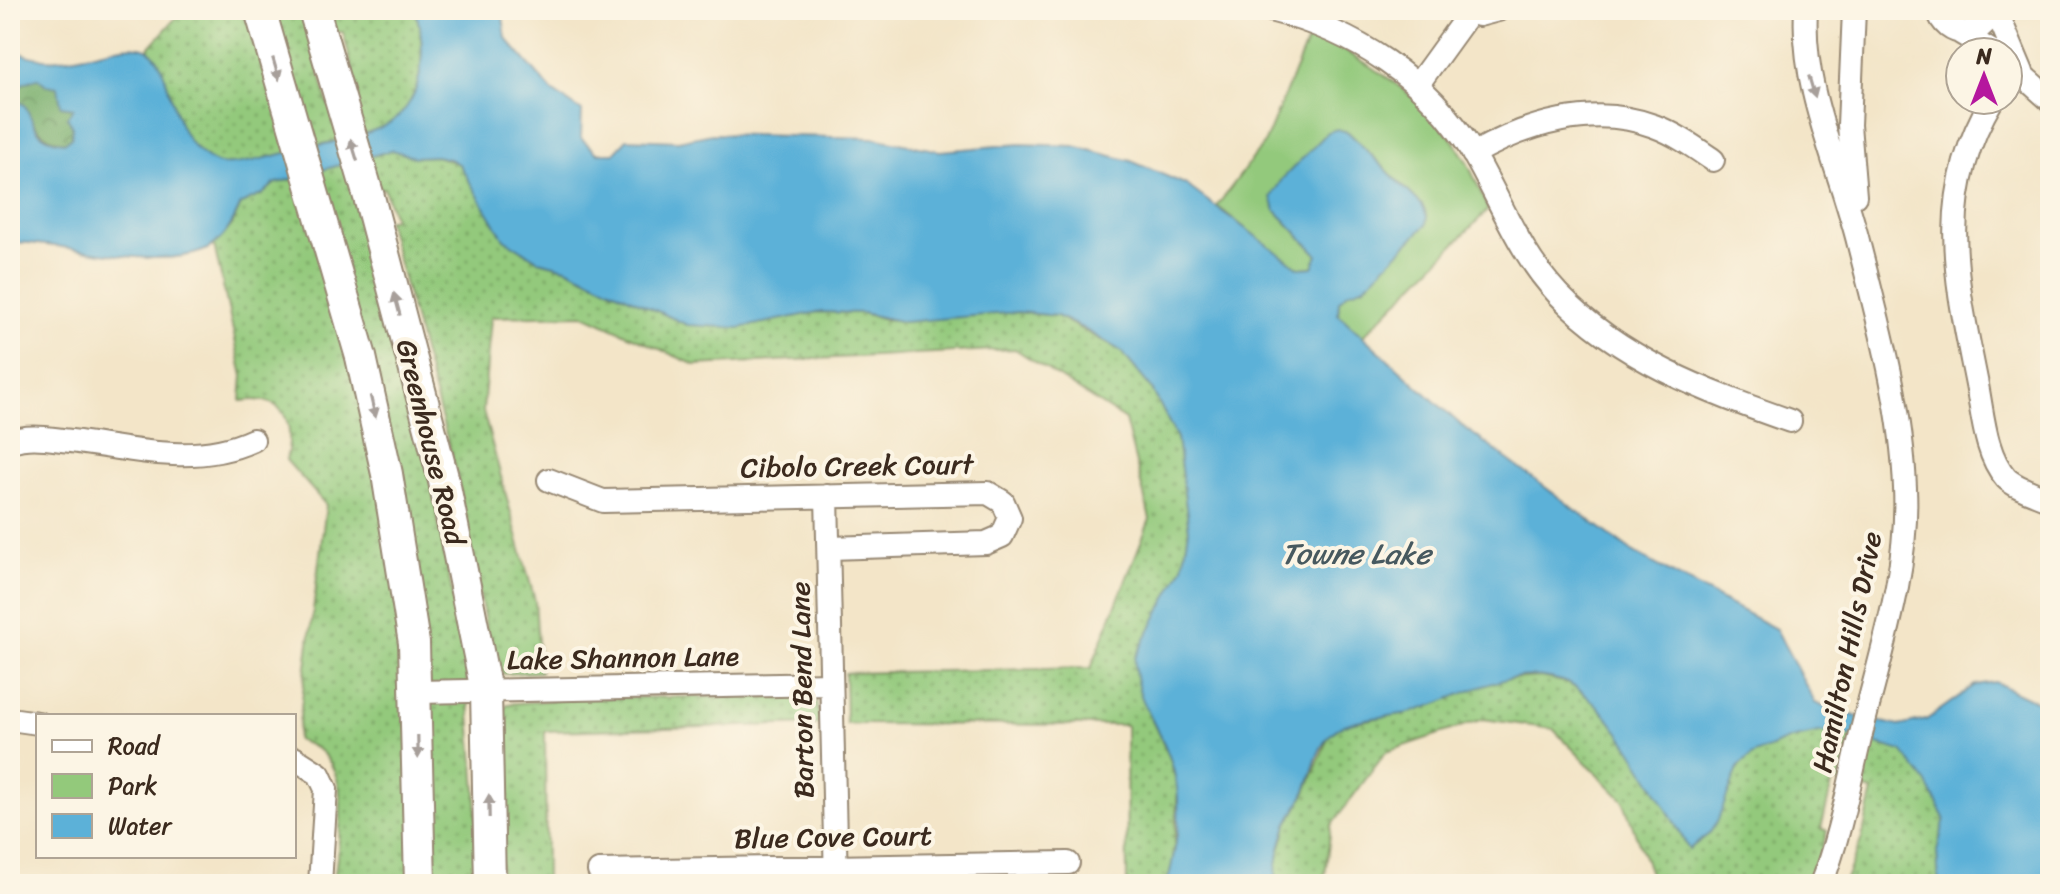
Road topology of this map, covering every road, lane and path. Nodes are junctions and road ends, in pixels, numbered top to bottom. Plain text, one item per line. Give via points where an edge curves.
1 (260, 10) edge
2 (314, 10) edge
3 (1270, 10) edge
4 (1498, 10) edge
5 (1806, 10) edge
6 (1854, 10) edge
7 (1938, 10) edge
8 (1994, 10) edge
9 (1468, 11) edge
10 (1961, 33) junction
11 (1966, 36) edge
12 (2002, 36) edge
13 (2024, 80) edge
14 (1418, 84) junction
15 (2050, 100) edge
16 (1985, 116) edge
17 (1473, 154) junction
18 (1713, 160) dead end
19 (1858, 241) junction
20 (1790, 421) dead end
21 (253, 440) dead end
22 (10, 442) edge
23 (549, 480) dead end
24 (827, 496) junction
25 (2050, 500) edge
26 (830, 548) junction
27 (831, 684) junction
28 (486, 691) junction
29 (417, 692) junction
30 (10, 719) edge
31 (36, 723) edge
32 (296, 759) edge
33 (1068, 863) dead end
34 (599, 871) dead end
35 (835, 875) edge
36 (320, 884) edge
37 (420, 884) edge
38 (490, 884) edge
39 (1821, 884) edge

1 -> 29 main road, Greenhouse Road via 361,357 387,474
28 -> 2 main road, Greenhouse Road via 444,481
3 - 14 street via 1337,32
4 - 9 street via 1486,15
5 -> 19 street via 1808,74
6 - 19 street via 1849,125
7 - 10 street via 1948,27
8 - 10 street via 1978,30
8 - 12 street
9 - 14 street
10 - 11 street
13 - 15 street
14 - 17 street
16 - 25 street via 1960,172 1952,244 1957,284 1992,454 2008,479
17 - 18 street via 1527,129 1591,117 1651,125
17 - 20 street via 1525,252 1557,293 1598,331 1701,389
19 - 39 street, Hamilton Hills Drive via 1896,402 1906,490 1899,573
21 - 22 street via 228,452 189,456 49,438
23 - 24 street, Cibolo Creek Court via 603,501
24 - 26 street, Barton Bend Lane
24 - 26 street, Cibolo Creek Court via 988,493 1003,502 1010,518 1002,536 986,543
26 - 27 street, Barton Bend Lane
27 - 28 street, Lake Shannon Lane
27 - 35 street, Barton Bend Lane
28 - 29 street, Lake Shannon Lane
38 -> 28 main road, Greenhouse Road
29 -> 37 main road, Greenhouse Road
30 - 31 street
32 - 36 street via 319,774 326,789
33 - 35 street, Blue Cove Court
34 - 35 street, Blue Cove Court

